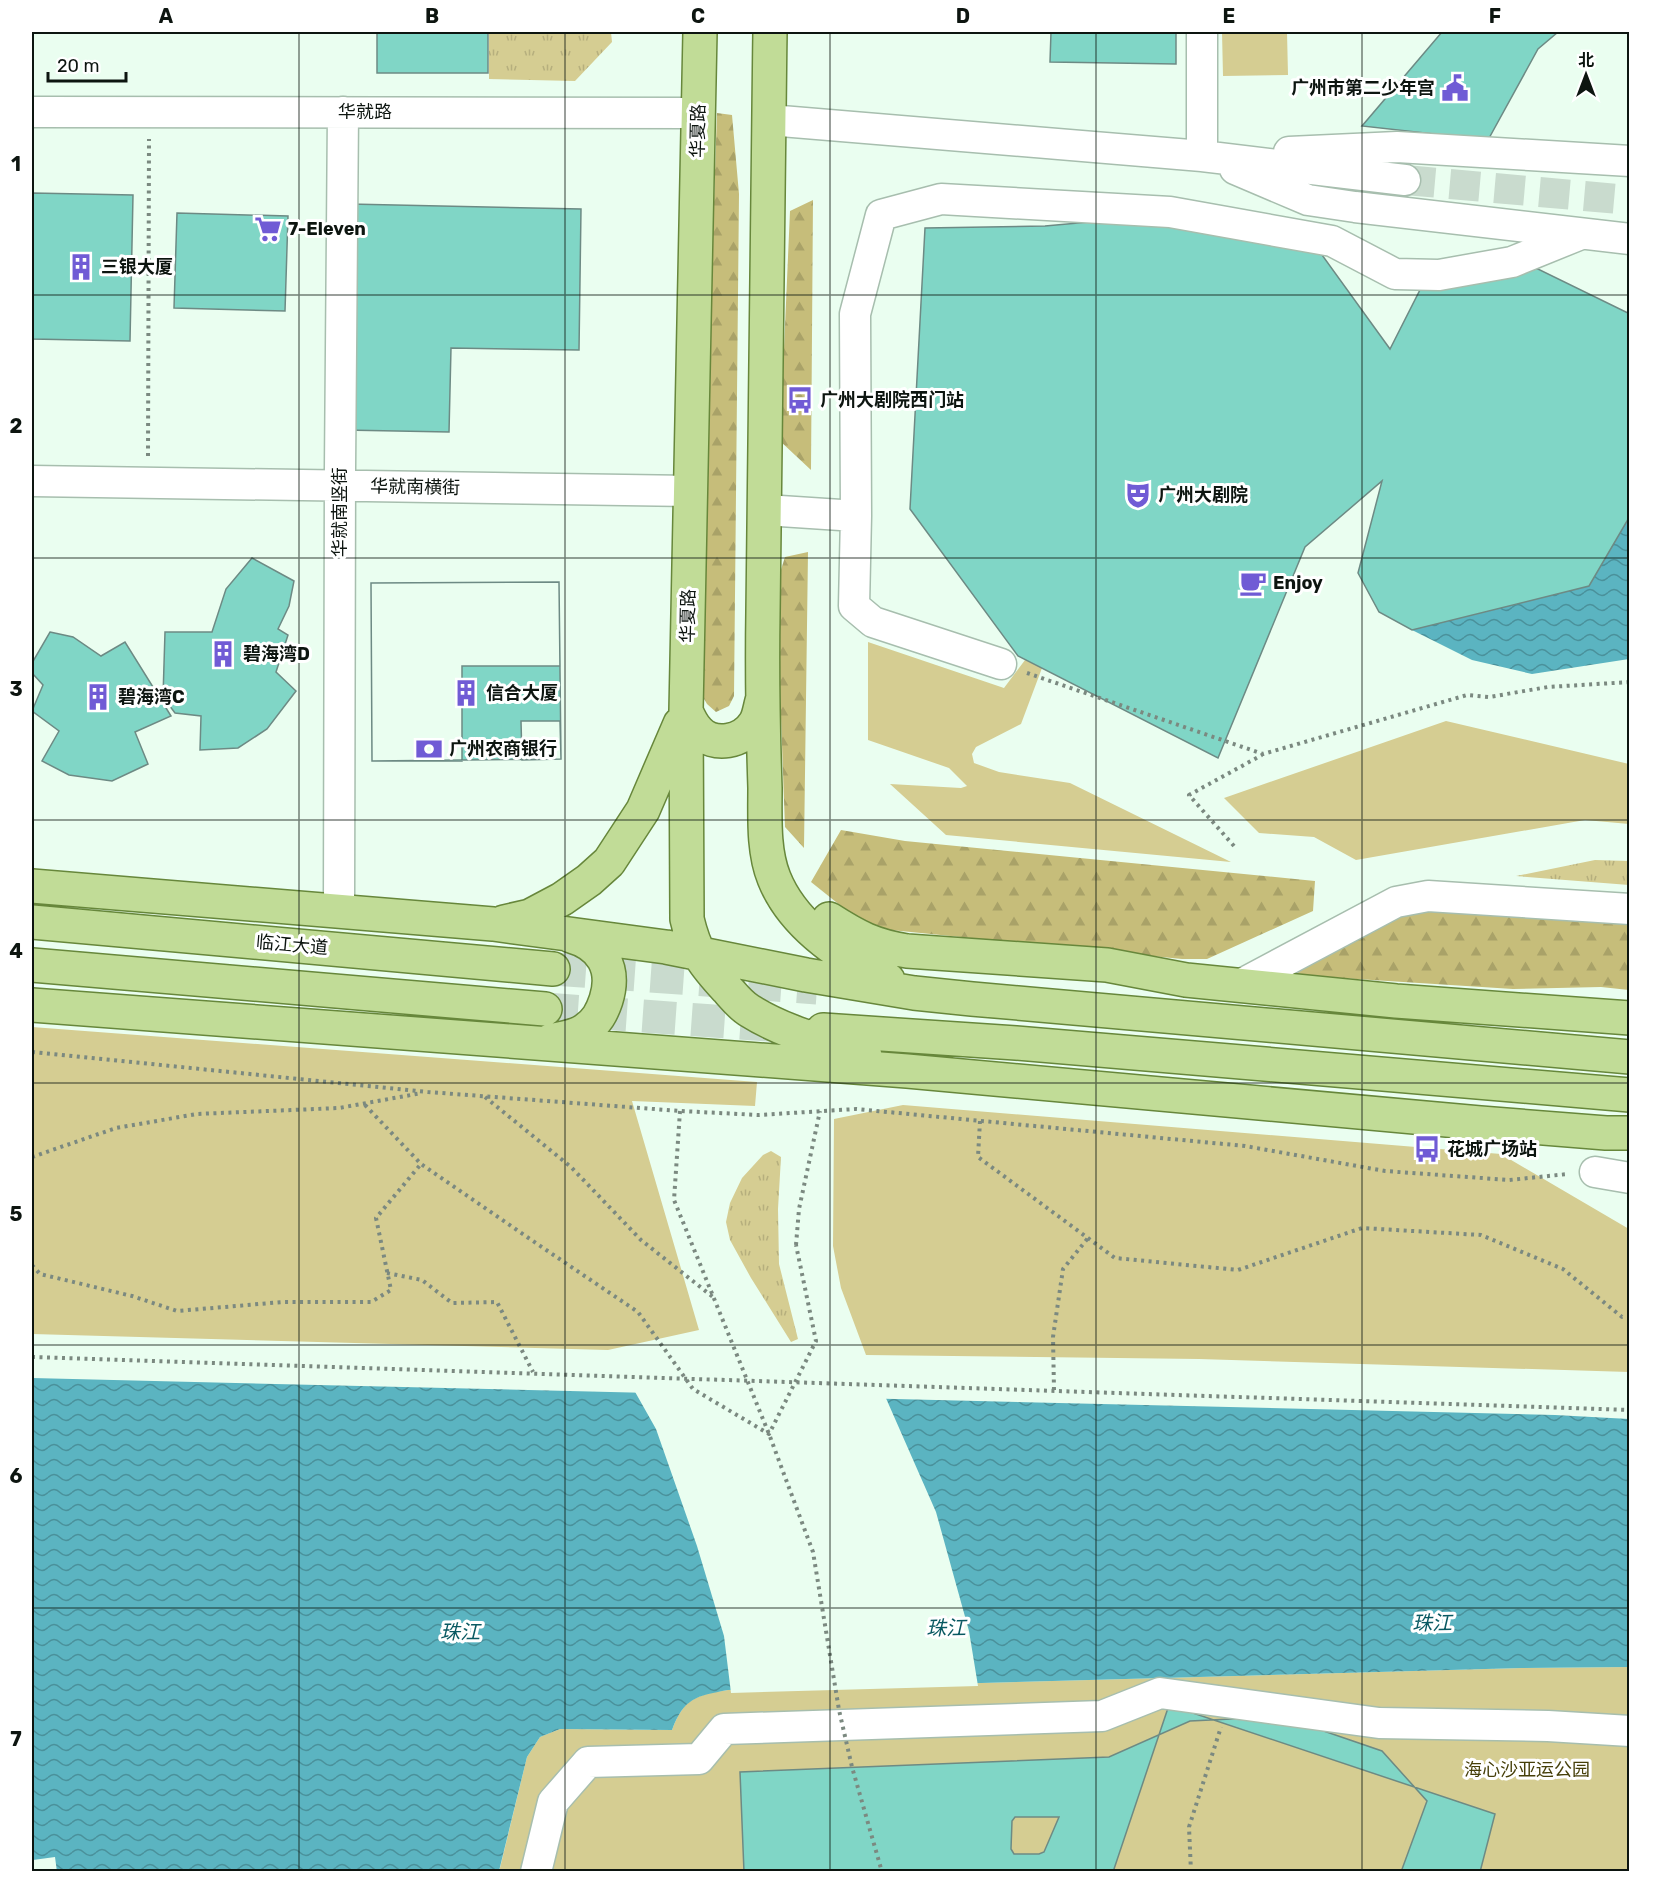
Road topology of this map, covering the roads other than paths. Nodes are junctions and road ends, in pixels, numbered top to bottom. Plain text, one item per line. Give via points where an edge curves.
1 (700, 32) edge
2 (770, 32) edge
3 (1202, 32) edge
4 (32, 112) edge
5 (343, 112) junction
6 (699, 112) junction
7 (769, 120) junction
8 (1202, 156) junction
9 (1629, 161) edge
10 (1406, 180) tunnel mouth
11 (1581, 234) junction
12 (1629, 239) edge
13 (32, 481) edge
14 (340, 486) junction
15 (691, 491) junction
16 (765, 510) junction
17 (856, 516) junction
18 (1001, 663) road end
19 (762, 701) junction
20 (686, 711) junction
21 (765, 815) junction
22 (32, 886) edge
23 (1629, 909) edge
24 (339, 911) junction
25 (32, 922) edge
26 (492, 924) junction
27 (556, 932) junction
28 (699, 953) junction
29 (32, 965) edge
30 (553, 969) tunnel mouth
31 (1240, 985) junction
32 (914, 993) junction
33 (32, 1005) edge
34 (545, 1009) tunnel mouth
35 (749, 1011) junction
36 (1629, 1018) edge
37 (908, 1035) junction
38 (537, 1043) junction
39 (842, 1048) junction
40 (1629, 1057) edge
41 (773, 1061) junction
42 (907, 1071) junction
43 (1629, 1095) edge
44 (1629, 1133) edge
45 (1595, 1172) road end
46 (1629, 1178) edge
47 (1629, 1731) edge
48 (536, 1872) edge

1 - 6 main road, 华夏路
2 - 7 main road
3 - 8 street
4 - 5 street, 华就路
5 - 6 street, 华就路
5 - 14 street, 华就南竖街
6 - 15 main road, 华夏路
7 - 8 street
7 - 16 main road
8 - 9 street via 1397,147
8 - 10 street
8 - 11 street via 1308,200
11 - 12 street
11 - 17 street via 1512,262 1439,275 1395,274 1332,241 1170,212 941,199 881,215 855,315
13 - 14 street, 华就南横街
14 - 15 street, 华就南横街
14 - 24 street, 华就南竖街
15 - 20 main road, 华夏路
16 - 17 street
16 - 19 main road
17 - 18 street via 854,606 873,622
19 - 20 main road via 756,722 747,732 720,742 697,731
19 - 21 main road
20 - 26 main road via 643,810 609,862 589,880 530,916
20 - 28 main road, 华夏路 via 687,919
21 - 31 main road via 770,839 788,876 827,918 886,948 1107,965 1186,980
21 - 32 main road via 773,876 798,917 865,969
22 - 24 main road
23 - 31 street via 1428,896 1396,902
24 - 26 main road
25 - 30 main road, 临江大道
26 - 27 main road
27 - 28 main road
27 - 38 main road via 582,939 604,959 610,977 607,996 600,1016 586,1029 571,1037
28 - 32 main road
28 - 35 main road, 华夏路 via 704,965
29 - 34 main road
31 - 36 main road via 1474,1008
32 - 40 main road
33 - 38 main road
35 - 37 main road via 802,1027
35 - 39 main road, 华夏路 via 786,1029
37 - 39 main road
37 - 43 main road
38 - 41 main road
39 - 41 main road
39 - 42 main road, 华夏路
41 - 42 main road
42 - 44 main road
45 - 46 street
47 - 48 street via 1379,1723 1160,1693 1102,1716 724,1729 699,1759 588,1762 553,1802

